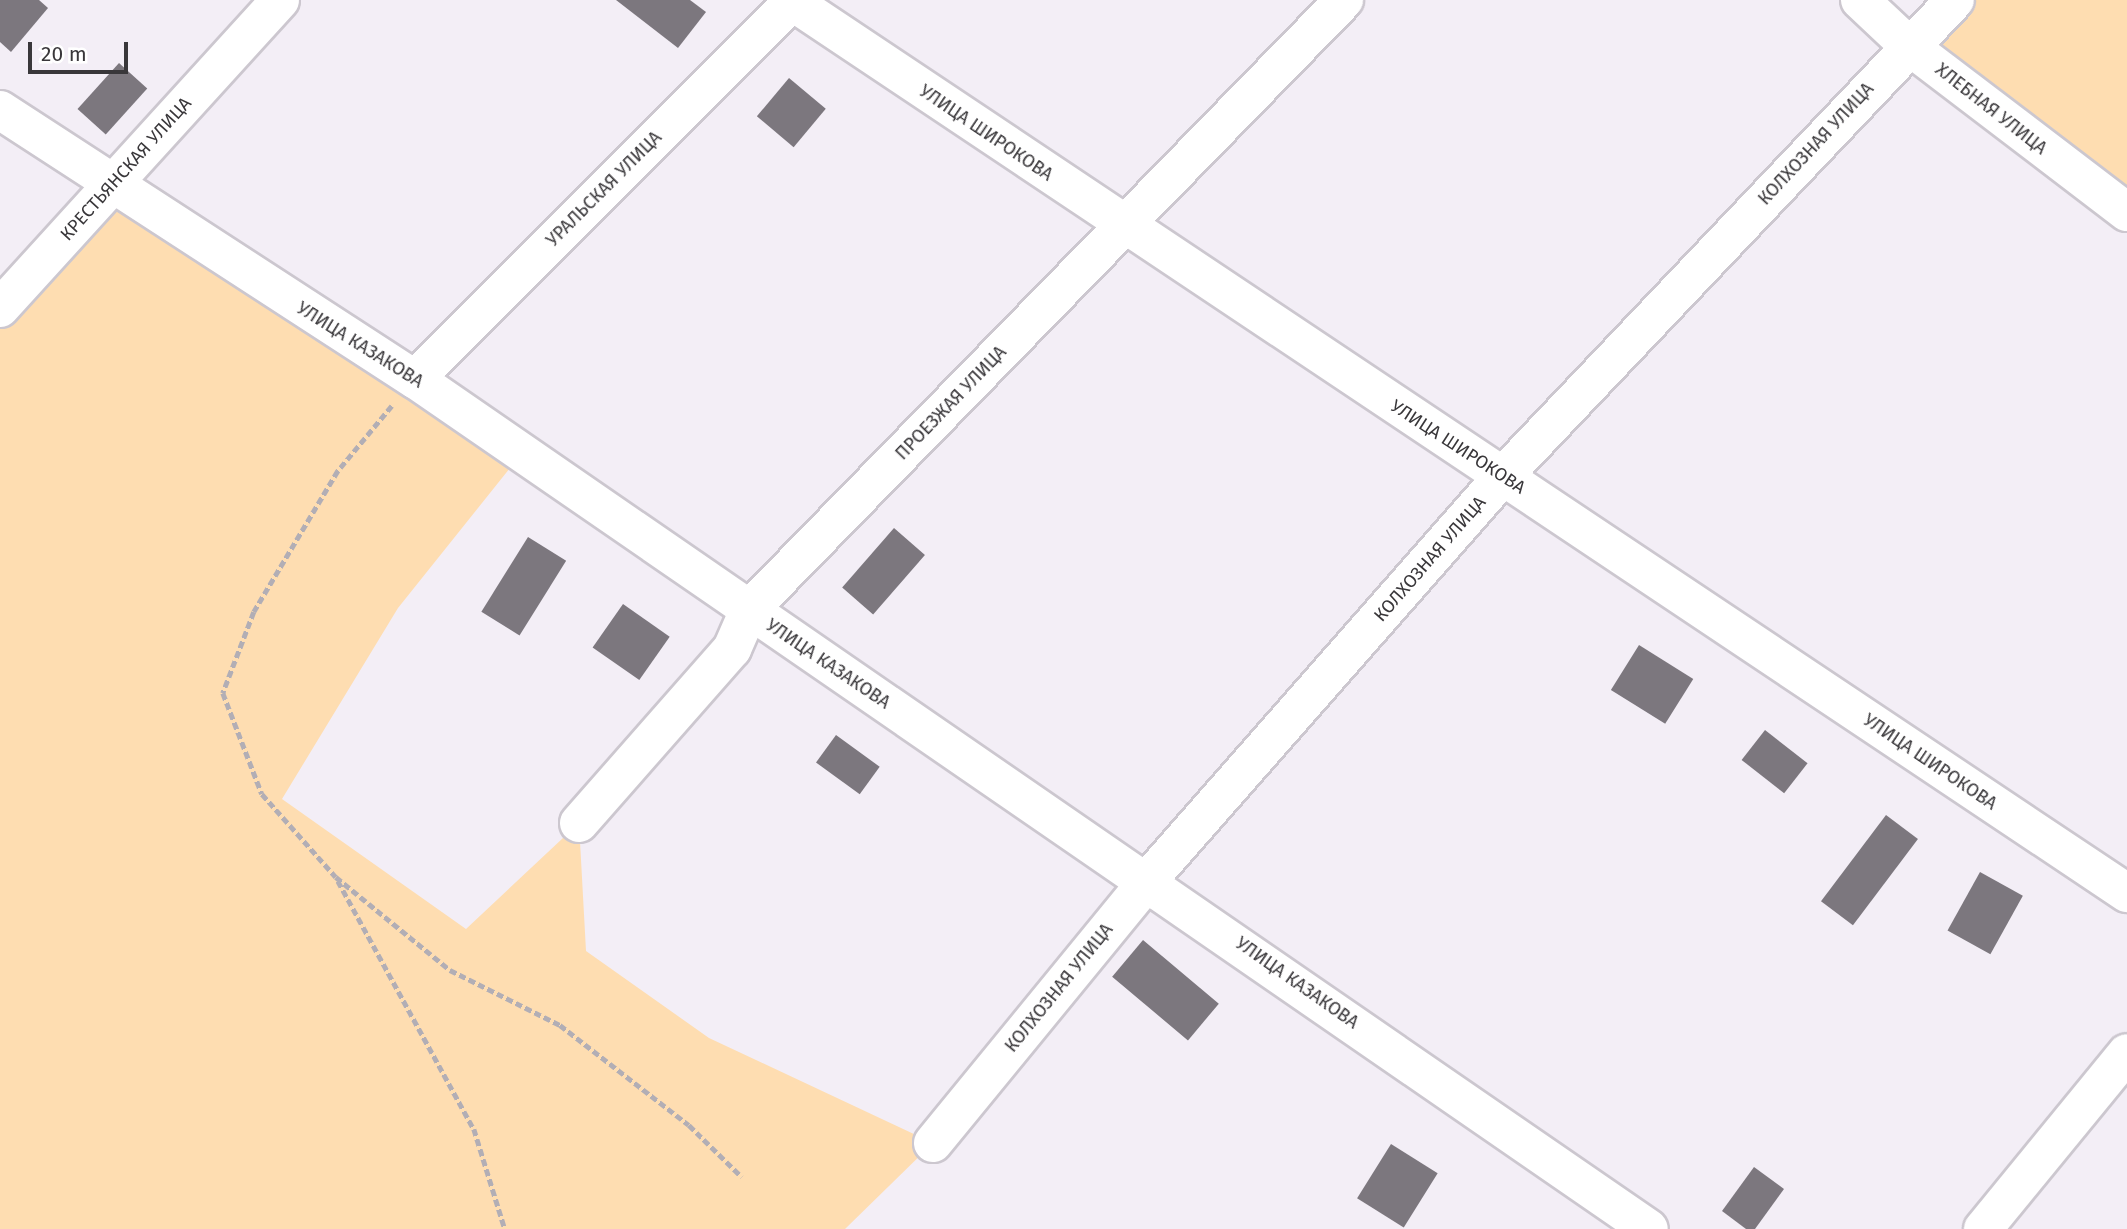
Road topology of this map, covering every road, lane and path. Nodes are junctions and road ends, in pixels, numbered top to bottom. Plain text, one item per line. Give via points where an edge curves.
1 (280, 0) edge
2 (1344, 0) edge
3 (1860, 0) edge
4 (1955, 0) edge
5 (792, 1) edge
6 (1909, 46) junction
7 (0, 110) edge
8 (110, 187) junction
9 (2127, 212) edge
10 (1124, 226) junction
11 (0, 308) edge
12 (415, 379) junction
13 (1503, 477) junction
14 (749, 610) junction
15 (579, 823) dead end
16 (336, 877) junction
17 (1148, 880) junction
18 (2127, 893) edge
19 (2127, 1053) edge
20 (933, 1143) dead end
21 (741, 1177) dead end
22 (505, 1229) edge
23 (1649, 1229) edge
24 (1983, 1229) edge

1 - 8 street, КРЕСТЬЯНСКАЯ УЛИЦА
2 - 10 street, ПРОЕЗЖАЯ УЛИЦА
3 - 6 street, ХЛЕБНАЯ УЛИЦА
4 - 6 street, КОЛХОЗНАЯ УЛИЦА
5 - 10 street, УЛИЦА ШИРОКОВА
5 - 12 street, УРАЛЬСКАЯ УЛИЦА
6 - 9 street, ХЛЕБНАЯ УЛИЦА
6 - 13 street, КОЛХОЗНАЯ УЛИЦА
7 - 8 street, УЛИЦА КАЗАКОВА
8 - 11 street, КРЕСТЬЯНСКАЯ УЛИЦА
8 - 12 street, УЛИЦА КАЗАКОВА
10 - 13 street, УЛИЦА ШИРОКОВА
10 - 14 street, ПРОЕЗЖАЯ УЛИЦА
12 - 14 street, УЛИЦА КАЗАКОВА
12 - 16 path via 338,471 254,612 223,693 262,794
13 - 17 street, КОЛХОЗНАЯ УЛИЦА
13 - 18 street, УЛИЦА ШИРОКОВА
14 - 15 street, ПРОЕЗЖАЯ УЛИЦА via 732,649
14 - 17 street, УЛИЦА КАЗАКОВА
16 - 21 path via 450,970 560,1025 689,1125
16 - 22 path via 474,1129
17 - 20 street, КОЛХОЗНАЯ УЛИЦА
17 - 23 street, УЛИЦА КАЗАКОВА
19 - 24 street

